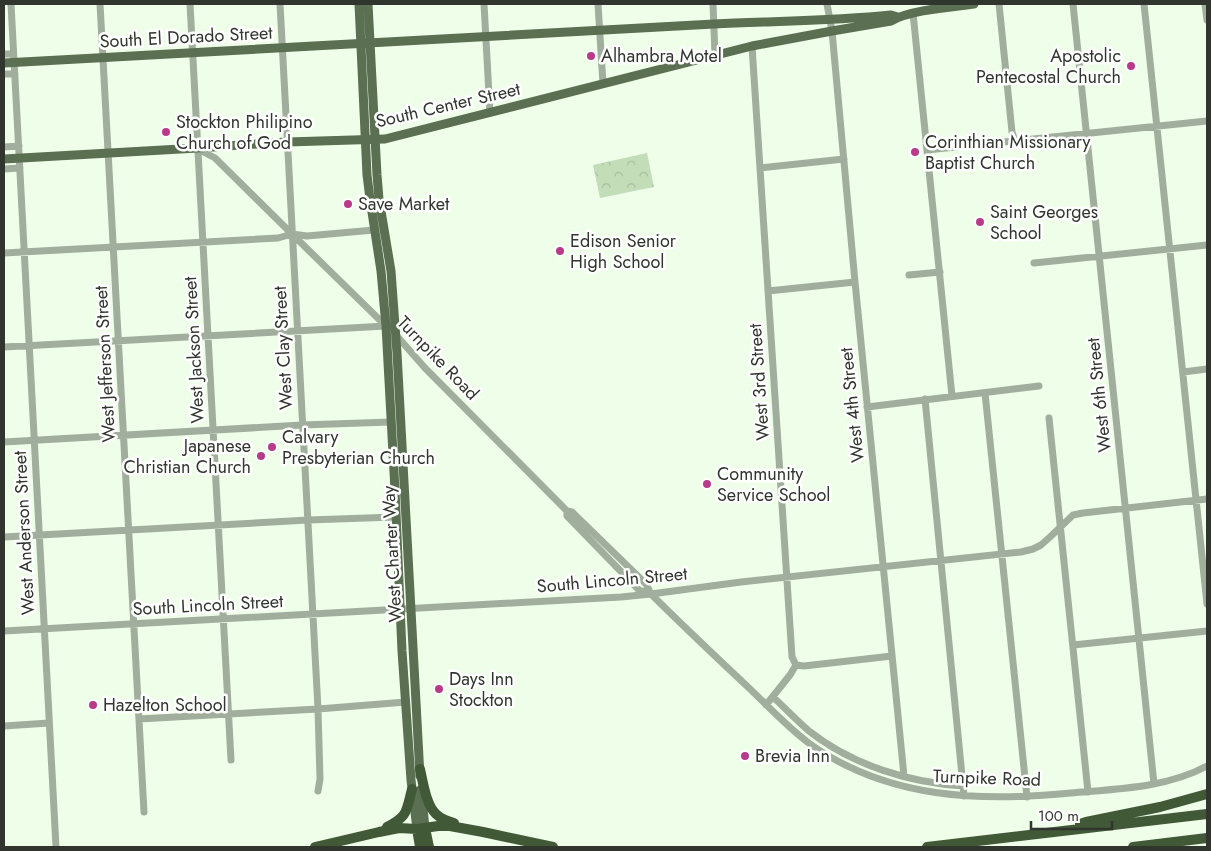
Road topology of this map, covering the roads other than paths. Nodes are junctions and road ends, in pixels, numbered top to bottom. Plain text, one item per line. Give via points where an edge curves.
1 (11, 4) edge
2 (100, 4) edge
3 (190, 4) edge
4 (280, 4) edge
5 (359, 4) edge
6 (368, 4) edge
7 (484, 4) edge
8 (598, 4) edge
9 (712, 4) edge
10 (827, 4) edge
11 (974, 4) edge
12 (999, 4) edge
13 (1073, 4) edge
14 (1144, 4) edge
15 (1206, 4) edge
16 (942, 6) edge
17 (914, 14) junction
18 (898, 17) junction
19 (829, 20) junction
20 (1207, 20) edge
21 (714, 24) junction
22 (600, 30) junction
23 (832, 30) junction
24 (485, 37) junction
25 (371, 43) junction
26 (360, 44) junction
27 (752, 46) junction
28 (282, 48) junction
29 (192, 53) junction
30 (4, 54) edge
31 (715, 55) junction
32 (14, 58) junction
33 (103, 58) junction
34 (4, 64) edge
35 (4, 74) edge
36 (15, 74) junction
37 (602, 84) junction
38 (490, 113) junction
39 (1207, 121) edge
40 (1157, 126) junction
41 (1087, 134) junction
42 (376, 139) junction
43 (366, 140) junction
44 (1015, 141) junction
45 (287, 142) junction
46 (19, 146) junction
47 (4, 147) edge
48 (198, 148) junction
49 (927, 150) junction
50 (108, 153) junction
51 (4, 158) edge
52 (19, 158) junction
53 (844, 160) junction
54 (20, 168) junction
55 (760, 168) junction
56 (4, 169) edge
57 (374, 230) junction
58 (292, 234) junction
59 (203, 242) junction
60 (1207, 245) edge
61 (114, 247) junction
62 (1170, 249) junction
63 (24, 252) junction
64 (4, 253) edge
65 (1100, 256) junction
66 (1034, 263) dead end
67 (940, 272) junction
68 (909, 275) dead end
69 (855, 282) junction
70 (768, 291) junction
71 (386, 326) junction
72 (297, 331) junction
73 (396, 335) junction
74 (208, 336) junction
75 (118, 341) junction
76 (29, 346) junction
77 (4, 348) edge
78 (1207, 369) edge
79 (1183, 372) junction
80 (1039, 386) dead end
81 (985, 393) junction
82 (952, 396) junction
83 (925, 399) junction
84 (867, 406) junction
85 (1049, 418) dead end
86 (391, 422) junction
87 (302, 425) junction
88 (213, 431) junction
89 (124, 436) junction
90 (34, 440) junction
91 (4, 442) edge
92 (402, 449) junction
93 (1207, 499) edge
94 (1196, 500) junction
95 (1126, 508) junction
96 (567, 512) junction
97 (396, 517) junction
98 (308, 520) junction
99 (218, 525) junction
100 (1061, 527) junction
101 (129, 530) junction
102 (39, 535) junction
103 (4, 536) edge
104 (407, 546) junction
105 (1002, 554) junction
106 (941, 561) junction
107 (884, 567) junction
108 (787, 578) junction
109 (651, 594) junction
110 (1207, 604) edge
111 (411, 609) junction
112 (401, 610) junction
113 (312, 614) junction
114 (223, 619) junction
115 (134, 624) junction
116 (44, 629) junction
117 (4, 631) edge
118 (1207, 631) edge
119 (1139, 638) junction
120 (1073, 645) junction
121 (892, 656) junction
122 (796, 665) junction
123 (773, 697) junction
124 (406, 702) junction
125 (766, 705) junction
126 (318, 709) junction
127 (228, 714) junction
128 (139, 719) junction
129 (49, 724) junction
130 (4, 726) edge
131 (418, 744) junction
132 (231, 760) dead end
133 (1207, 766) edge
134 (420, 769) junction
135 (904, 776) junction
136 (1154, 784) junction
137 (964, 786) junction
138 (412, 789) junction
139 (318, 791) dead end
140 (1088, 792) junction
141 (1207, 794) edge
142 (964, 796) junction
143 (1027, 796) junction
144 (144, 812) dead end
145 (1207, 814) edge
146 (421, 828) junction
147 (1065, 831) junction
148 (379, 832) junction
149 (483, 832) junction
150 (1207, 838) edge
151 (56, 847) edge
152 (314, 847) edge
153 (420, 847) edge
154 (429, 847) edge
155 (552, 847) edge
156 (926, 847) edge
157 (1133, 847) edge

1 - 32 street, West Anderson Street
2 - 33 street, West Jefferson Street
3 - 29 street, West Jackson Street
4 - 28 street, West Clay Street
5 - 26 main road, West Charter Way
6 - 25 main road, West Charter Way
7 - 24 street
8 - 22 street
9 - 21 street
10 - 19 street, West 4th Street
11 - 16 main road
12 - 44 street
13 - 41 street, West 6th Street
14 - 40 street
15 - 20 street
16 - 17 main road
17 - 18 main road
17 - 49 street
18 - 19 main road, South El Dorado Street
18 - 23 main road, South Center Street via 891,21
19 - 21 main road, South El Dorado Street
19 - 23 street, West 4th Street
21 - 22 main road, South El Dorado Street
21 - 31 street
22 - 24 main road, South El Dorado Street
22 - 37 street
23 - 27 main road, South Center Street
23 - 53 street, West 4th Street
24 - 25 main road, South El Dorado Street
24 - 38 street
25 - 26 main road, South El Dorado Street
25 - 42 main road, West Charter Way
26 - 28 main road, South El Dorado Street
26 - 43 main road, West Charter Way
27 - 31 main road, South Center Street
27 - 55 street, West 3rd Street
28 - 29 main road, South El Dorado Street
28 - 45 street, West Clay Street
29 - 33 main road, South El Dorado Street
29 - 48 street, West Jackson Street
30 - 32 street, South El Dorado Street
31 - 37 main road, South Center Street
32 - 33 main road, South El Dorado Street
32 - 34 main road, South El Dorado Street
32 - 36 street, West Anderson Street
33 - 50 street, West Jefferson Street
35 - 36 street
36 - 46 street, West Anderson Street
37 - 38 main road, South Center Street
38 - 42 main road, South Center Street
39 - 40 street
40 - 41 street
40 - 62 street
41 - 44 street
41 - 65 street, West 6th Street
42 - 43 main road, South Center Street
42 - 73 main road, West Charter Way
43 - 45 main road, South Center Street
43 - 57 main road, West Charter Way
44 - 49 street
45 - 48 main road, South Center Street
45 - 58 street, West Clay Street
46 - 47 street
46 - 52 street, West Anderson Street
48 - 50 main road, South Center Street
48 - 58 street, Turnpike Road via 215,158
48 - 59 street, West Jackson Street
49 - 67 street
50 - 52 main road, South Center Street
50 - 61 street, West Jefferson Street
51 - 52 main road, South Center Street
52 - 54 street, West Anderson Street
53 - 55 street
53 - 69 street, West 4th Street
54 - 56 street
54 - 63 street, West Anderson Street
55 - 70 street, West 3rd Street
57 - 58 street via 307,236
57 - 71 main road, West Charter Way
58 - 59 street via 278,238
58 - 71 street, Turnpike Road
58 - 72 street, West Clay Street
59 - 61 street
59 - 74 street, West Jackson Street
60 - 62 street
61 - 63 street
61 - 75 street, West Jefferson Street
62 - 65 street
62 - 79 street
63 - 64 street
63 - 76 street, West Anderson Street
65 - 66 street
65 - 95 street, West 6th Street
67 - 68 street
67 - 82 street
69 - 70 street
69 - 84 street, West 4th Street
70 - 108 street, West 3rd Street
71 - 72 street
71 - 73 street, Turnpike Road
71 - 86 main road, West Charter Way
72 - 74 street
72 - 87 street, West Clay Street
73 - 92 main road, West Charter Way
73 - 96 street, Turnpike Road
74 - 75 street
74 - 88 street, West Jackson Street
75 - 76 street
75 - 89 street, West Jefferson Street
76 - 77 street
76 - 90 street, West Anderson Street
78 - 79 street
79 - 94 street
80 - 81 street
81 - 82 street
81 - 105 street
82 - 83 street
83 - 84 street
83 - 106 street
84 - 107 street, West 4th Street
85 - 100 street
86 - 87 street
86 - 92 main road via 396,423 398,447
86 - 97 main road, West Charter Way
87 - 88 street
87 - 98 street, West Clay Street
88 - 89 street
88 - 99 street, West Jackson Street
89 - 90 street
89 - 101 street, West Jefferson Street
90 - 91 street
90 - 102 street, West Anderson Street
92 - 104 main road, West Charter Way
93 - 94 street, South Lincoln Street
94 - 95 street, South Lincoln Street
94 - 110 street
95 - 100 street, South Lincoln Street via 1073,515
95 - 119 street, West 6th Street
96 - 109 street, Turnpike Road via 572,512 627,565 646,584
96 - 109 street, Turnpike Road via 567,516 639,590
97 - 98 street
97 - 104 main road via 401,521 402,541
97 - 112 main road, West Charter Way
98 - 99 street
98 - 113 street, West Clay Street
99 - 101 street
99 - 114 street, West Jackson Street
100 - 105 street, South Lincoln Street via 1033,549
100 - 120 street
101 - 102 street
101 - 115 street, West Jefferson Street
102 - 103 street
102 - 116 street, West Anderson Street
104 - 111 main road, West Charter Way
105 - 106 street, South Lincoln Street
105 - 143 street
106 - 107 street, South Lincoln Street
106 - 137 street
107 - 108 street, South Lincoln Street
107 - 121 street, West 4th Street
108 - 109 street, South Lincoln Street
108 - 122 street, West 3rd Street via 792,657
109 - 111 street, South Lincoln Street
109 - 125 street, Turnpike Road
111 - 112 street, South Lincoln Street
111 - 131 main road, West Charter Way
112 - 113 street, South Lincoln Street
112 - 124 main road, West Charter Way
113 - 114 street, South Lincoln Street
113 - 126 street, West Clay Street
114 - 115 street, South Lincoln Street
114 - 127 street, West Jackson Street
115 - 116 street, South Lincoln Street
115 - 128 street, West Jefferson Street
116 - 117 street, South Lincoln Street
116 - 129 street, West Anderson Street
118 - 119 street
119 - 120 street
119 - 136 street, West 6th Street
120 - 140 street
121 - 122 street
121 - 135 street, West 4th Street
122 - 123 street
123 - 125 street
123 - 135 street via 808,730 835,749 866,764
124 - 126 street
124 - 131 main road via 412,710 413,736
124 - 138 main road, West Charter Way
125 - 142 street, Turnpike Road via 811,744 858,771 913,789
126 - 127 street
126 - 139 street, West Clay Street
127 - 128 street
127 - 132 street, West Jackson Street
128 - 144 street, West Jefferson Street
129 - 130 street
129 - 151 street, West Anderson Street
131 - 134 main road, West Charter Way
133 - 136 street, Turnpike Road
134 - 146 main road, West Charter Way
134 - 149 highway via 436,815
135 - 137 street
136 - 140 street, Turnpike Road
137 - 142 street
138 - 146 main road, West Charter Way
138 - 148 highway via 402,818
140 - 143 street, Turnpike Road
141 - 147 highway via 1086,822
142 - 143 street, Turnpike Road
145 - 147 highway
146 - 148 highway
146 - 149 highway via 450,826
146 - 153 highway, West Charter Way
146 - 154 highway, West Charter Way
147 - 156 highway
148 - 152 highway
149 - 155 highway
150 - 157 highway

